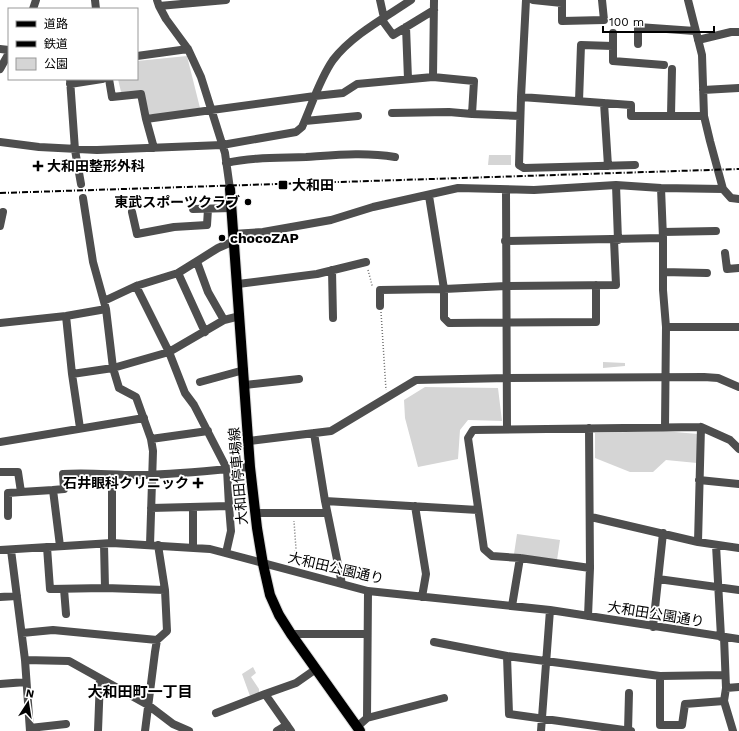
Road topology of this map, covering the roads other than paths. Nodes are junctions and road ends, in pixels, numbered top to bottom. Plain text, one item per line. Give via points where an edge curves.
1 (225, 0) edge
2 (380, 0) edge
3 (411, 0) edge
4 (434, 0) edge
5 (526, 0) edge
6 (533, 0) edge
7 (602, 0) edge
8 (688, 0) edge
9 (562, 2) edge
10 (158, 3) edge
11 (434, 10) junction
12 (383, 19) junction
13 (406, 26) junction
14 (695, 31) junction
15 (739, 32) edge
16 (613, 33) dead end
17 (698, 40) junction
18 (638, 44) dead end
19 (613, 46) junction
20 (188, 49) junction
21 (8, 55) edge
22 (138, 56) edge
23 (664, 65) dead end
24 (0, 69) edge
25 (672, 69) dead end
26 (433, 78) junction
27 (408, 79) junction
28 (86, 80) edge
29 (109, 80) edge
30 (70, 81) edge
31 (739, 88) edge
32 (703, 90) junction
33 (315, 96) junction
34 (521, 97) junction
35 (579, 101) junction
36 (604, 104) junction
37 (212, 109) junction
38 (392, 113) dead end
39 (472, 114) junction
40 (671, 115) junction
41 (358, 116) dead end
42 (520, 116) junction
43 (704, 116) junction
44 (146, 119) junction
45 (305, 121) junction
46 (0, 142) edge
47 (222, 145) junction
48 (154, 148) junction
49 (75, 150) junction
50 (395, 157) dead end
51 (226, 163) junction
52 (635, 165) dead end
53 (608, 166) junction
54 (81, 184) dead end
55 (616, 185) junction
56 (661, 188) junction
57 (230, 189) joint
58 (723, 189) junction
59 (506, 190) junction
60 (429, 196) junction
61 (83, 198) dead end
62 (739, 199) edge
63 (232, 208) junction
64 (193, 209) dead end
65 (208, 209) junction
66 (3, 212) dead end
67 (132, 212) dead end
68 (0, 226) edge
69 (716, 231) dead end
70 (663, 235) junction
71 (234, 238) junction
72 (616, 240) junction
73 (505, 241) junction
74 (725, 253) dead end
75 (197, 262) junction
76 (366, 262) road end
77 (739, 268) edge
78 (332, 270) junction
79 (663, 272) junction
80 (178, 273) junction
81 (707, 273) dead end
82 (238, 284) junction
83 (596, 285) junction
84 (136, 286) junction
85 (506, 286) junction
86 (444, 289) junction
87 (104, 301) junction
88 (380, 306) road end
89 (106, 309) junction
90 (66, 316) junction
91 (240, 316) junction
92 (334, 318) dead end
93 (224, 320) junction
94 (0, 323) edge
95 (507, 323) junction
96 (666, 327) junction
97 (739, 327) edge
98 (206, 332) junction
99 (169, 352) junction
100 (113, 368) junction
101 (244, 370) junction
102 (72, 374) junction
103 (665, 376) junction
104 (508, 378) junction
105 (298, 379) dead end
106 (200, 382) dead end
107 (245, 385) junction
108 (739, 387) edge
109 (144, 418) junction
110 (664, 427) junction
111 (701, 427) junction
112 (80, 428) junction
113 (590, 428) junction
114 (507, 429) junction
115 (208, 431) junction
116 (314, 433) junction
117 (151, 439) junction
118 (249, 441) junction
119 (0, 442) edge
120 (739, 449) edge
121 (250, 467) junction
122 (227, 469) junction
123 (0, 472) edge
124 (112, 475) junction
125 (153, 475) junction
126 (699, 480) junction
127 (739, 484) edge
128 (52, 490) junction
129 (21, 492) junction
130 (325, 501) junction
131 (229, 506) junction
132 (415, 506) junction
133 (193, 507) junction
134 (151, 508) junction
135 (478, 510) junction
136 (255, 513) junction
137 (327, 513) junction
138 (8, 516) dead end
139 (591, 517) junction
140 (662, 533) junction
141 (698, 542) junction
142 (108, 543) junction
143 (154, 545) junction
144 (716, 545) junction
145 (60, 546) junction
146 (47, 547) junction
147 (193, 547) junction
148 (739, 548) edge
149 (0, 550) edge
150 (11, 550) junction
151 (226, 553) junction
152 (520, 558) junction
153 (263, 564) junction
154 (590, 568) junction
155 (658, 579) junction
156 (342, 584) junction
157 (717, 587) junction
158 (105, 588) junction
159 (64, 589) junction
160 (165, 590) junction
161 (739, 590) edge
162 (368, 591) junction
163 (16, 596) junction
164 (422, 596) junction
165 (0, 597) edge
166 (512, 606) junction
167 (550, 610) junction
168 (66, 614) dead end
169 (588, 616) junction
170 (653, 627) junction
171 (22, 633) junction
172 (291, 634) junction
173 (367, 634) junction
174 (722, 637) junction
175 (158, 640) junction
176 (739, 640) edge
177 (434, 642) dead end
178 (507, 656) junction
179 (25, 660) junction
180 (546, 660) junction
181 (316, 669) junction
182 (724, 675) junction
183 (660, 676) junction
184 (100, 679) junction
185 (26, 682) junction
186 (0, 684) edge
187 (739, 686) edge
188 (726, 688) junction
189 (629, 693) dead end
190 (265, 694) junction
191 (444, 698) dead end
192 (724, 701) junction
193 (148, 705) junction
194 (216, 713) dead end
195 (367, 718) junction
196 (543, 718) junction
197 (66, 724) dead end
198 (289, 728) edge
199 (592, 728) edge
200 (30, 729) edge
201 (359, 729) edge
202 (98, 731) edge
203 (145, 731) edge
204 (189, 731) edge
205 (277, 731) edge
206 (542, 731) edge
207 (628, 731) edge
208 (631, 731) edge
209 (733, 731) edge

1 - 10 street
2 - 12 street
3 - 12 street
4 - 11 street
5 - 34 street
6 - 9 street
7 - 9 street via 604,20 562,21
8 - 14 street
10 - 20 street
11 - 13 street
11 - 26 street
12 - 13 street via 393,35
12 - 33 street via 340,53 328,69
13 - 27 street
14 - 17 street
14 - 18 street via 638,26
15 - 17 street
16 - 19 street
17 - 32 street via 702,55
19 - 23 street via 613,61
19 - 35 street via 581,45
20 - 22 street
20 - 37 street
21 - 24 street
25 - 40 street
26 - 27 street
26 - 39 street via 474,81
27 - 33 street via 357,84 343,93
28 - 30 street
29 - 44 street via 112,97 141,94
30 - 49 street
31 - 32 street
32 - 43 street
33 - 37 street
33 - 45 street
34 - 35 street
34 - 42 street
35 - 36 street
36 - 40 street via 631,105 632,116
36 - 53 street
37 - 44 street
37 - 47 street
38 - 39 street
39 - 42 street
40 - 43 street
41 - 45 street
42 - 53 street via 519,165 524,168
43 - 58 street
44 - 48 street
45 - 47 street via 296,132
46 - 49 street
47 - 48 street
47 - 51 street
48 - 49 street
49 - 54 street
50 - 51 street via 376,154 342,155 243,159
51 - 57 street
52 - 53 street
55 - 56 street
55 - 59 street
55 - 72 street
56 - 58 street
56 - 70 street
57 - 63 main road, 大和田停車場線
58 - 62 street via 731,198
59 - 60 street via 458,188
59 - 73 street
60 - 71 street via 373,207 331,220
60 - 86 street
61 - 87 street via 93,262
63 - 65 street
63 - 71 main road, 大和田停車場線
64 - 65 street
65 - 67 street via 207,225 137,234
66 - 68 street
69 - 70 street
70 - 72 street
70 - 79 street
71 - 75 street
71 - 82 main road, 大和田停車場線
72 - 73 street
72 - 83 street via 616,285
73 - 85 street
74 - 77 street via 727,269
75 - 80 street
75 - 93 street via 208,292
76 - 78 street
78 - 82 street
78 - 92 street
79 - 81 street
79 - 96 street
80 - 84 street
80 - 98 street
82 - 91 main road, 大和田停車場線
83 - 85 street
83 - 95 street via 596,322
84 - 87 street
84 - 99 street
85 - 86 street
85 - 95 street
86 - 88 street via 380,290
86 - 95 street via 444,318 448,324
87 - 89 street
89 - 90 street
89 - 100 street
90 - 94 street
90 - 102 street
91 - 93 street
91 - 101 main road, 大和田停車場線
93 - 98 street
95 - 104 street
96 - 97 street
96 - 103 street
98 - 99 street
99 - 100 street
99 - 115 street via 185,393
100 - 102 street
100 - 109 street via 119,388 136,397
101 - 106 street
101 - 107 main road, 大和田停車場線
102 - 112 street
103 - 104 street
103 - 108 street via 718,378
103 - 110 street
104 - 114 street
104 - 116 street via 416,380 331,431
105 - 107 street
107 - 118 main road, 大和田停車場線
109 - 112 street
109 - 117 street
110 - 111 street
110 - 113 street
111 - 120 street via 730,440
111 - 126 street
112 - 119 street
113 - 114 street
113 - 139 street
114 - 135 street via 473,430 468,438
115 - 117 street
115 - 122 street
116 - 118 street
116 - 130 street
117 - 125 street
118 - 121 main road, 大和田停車場線
121 - 122 street
121 - 136 main road, 大和田停車場線
122 - 125 street
122 - 131 street
123 - 129 street via 18,472
124 - 125 street
124 - 128 street via 63,474 64,489
124 - 142 street
125 - 134 street
126 - 127 street
126 - 141 street
128 - 129 street
128 - 145 street
129 - 138 street via 8,493
130 - 132 street
130 - 137 street
131 - 133 street
131 - 151 street via 232,531
132 - 135 street
132 - 164 street via 426,574
133 - 134 street
133 - 147 street
134 - 143 street
135 - 152 street via 484,549 492,556
136 - 137 street
136 - 153 main road, 大和田停車場線
137 - 156 street
139 - 140 street
139 - 154 street
140 - 141 street
140 - 155 street
141 - 144 street
142 - 143 street, 大和田公園通り
142 - 145 street, 大和田公園通り
142 - 158 street
143 - 147 street, 大和田公園通り
143 - 160 street
144 - 148 street
144 - 157 street
145 - 146 street, 大和田公園通り
146 - 150 street, 大和田公園通り
146 - 159 street via 50,589
147 - 151 street, 大和田公園通り
149 - 150 street, 大和田公園通り
150 - 163 street
151 - 153 street, 大和田公園通り
152 - 154 street
152 - 166 street
153 - 156 street, 大和田公園通り
153 - 172 main road, 大和田停車場線 via 270,595
154 - 169 street
155 - 157 street
155 - 170 street
156 - 162 street, 大和田公園通り
157 - 161 street
157 - 174 street
158 - 159 street
158 - 160 street
159 - 168 street
160 - 175 street via 167,631
162 - 164 street, 大和田公園通り
162 - 173 street
163 - 165 street
163 - 171 street
164 - 166 street, 大和田公園通り
166 - 167 street, 大和田公園通り
167 - 169 street, 大和田公園通り
167 - 180 street
169 - 170 street, 大和田公園通り
170 - 174 street, 大和田公園通り
171 - 175 street via 53,630
171 - 179 street
172 - 173 street
172 - 181 main road, 大和田停車場線
173 - 195 street
174 - 176 street, 大和田公園通り
174 - 182 street
175 - 193 street
177 - 178 street
178 - 180 street
178 - 196 street via 509,714
179 - 184 street via 69,661
179 - 185 street
180 - 183 street
180 - 196 street
181 - 190 street via 296,683
181 - 201 main road, 大和田停車場線
182 - 183 street
182 - 188 street
183 - 192 street via 660,726 682,725 685,704
184 - 193 street
184 - 202 street
185 - 186 street
185 - 200 street
187 - 188 street
188 - 192 street
189 - 207 street
190 - 194 street
190 - 198 street
191 - 195 street
192 - 209 street
193 - 203 street
193 - 204 street via 173,724
195 - 201 street
196 - 199 street
196 - 206 street
197 - 200 street
198 - 205 street
199 - 207 street
207 - 208 street

